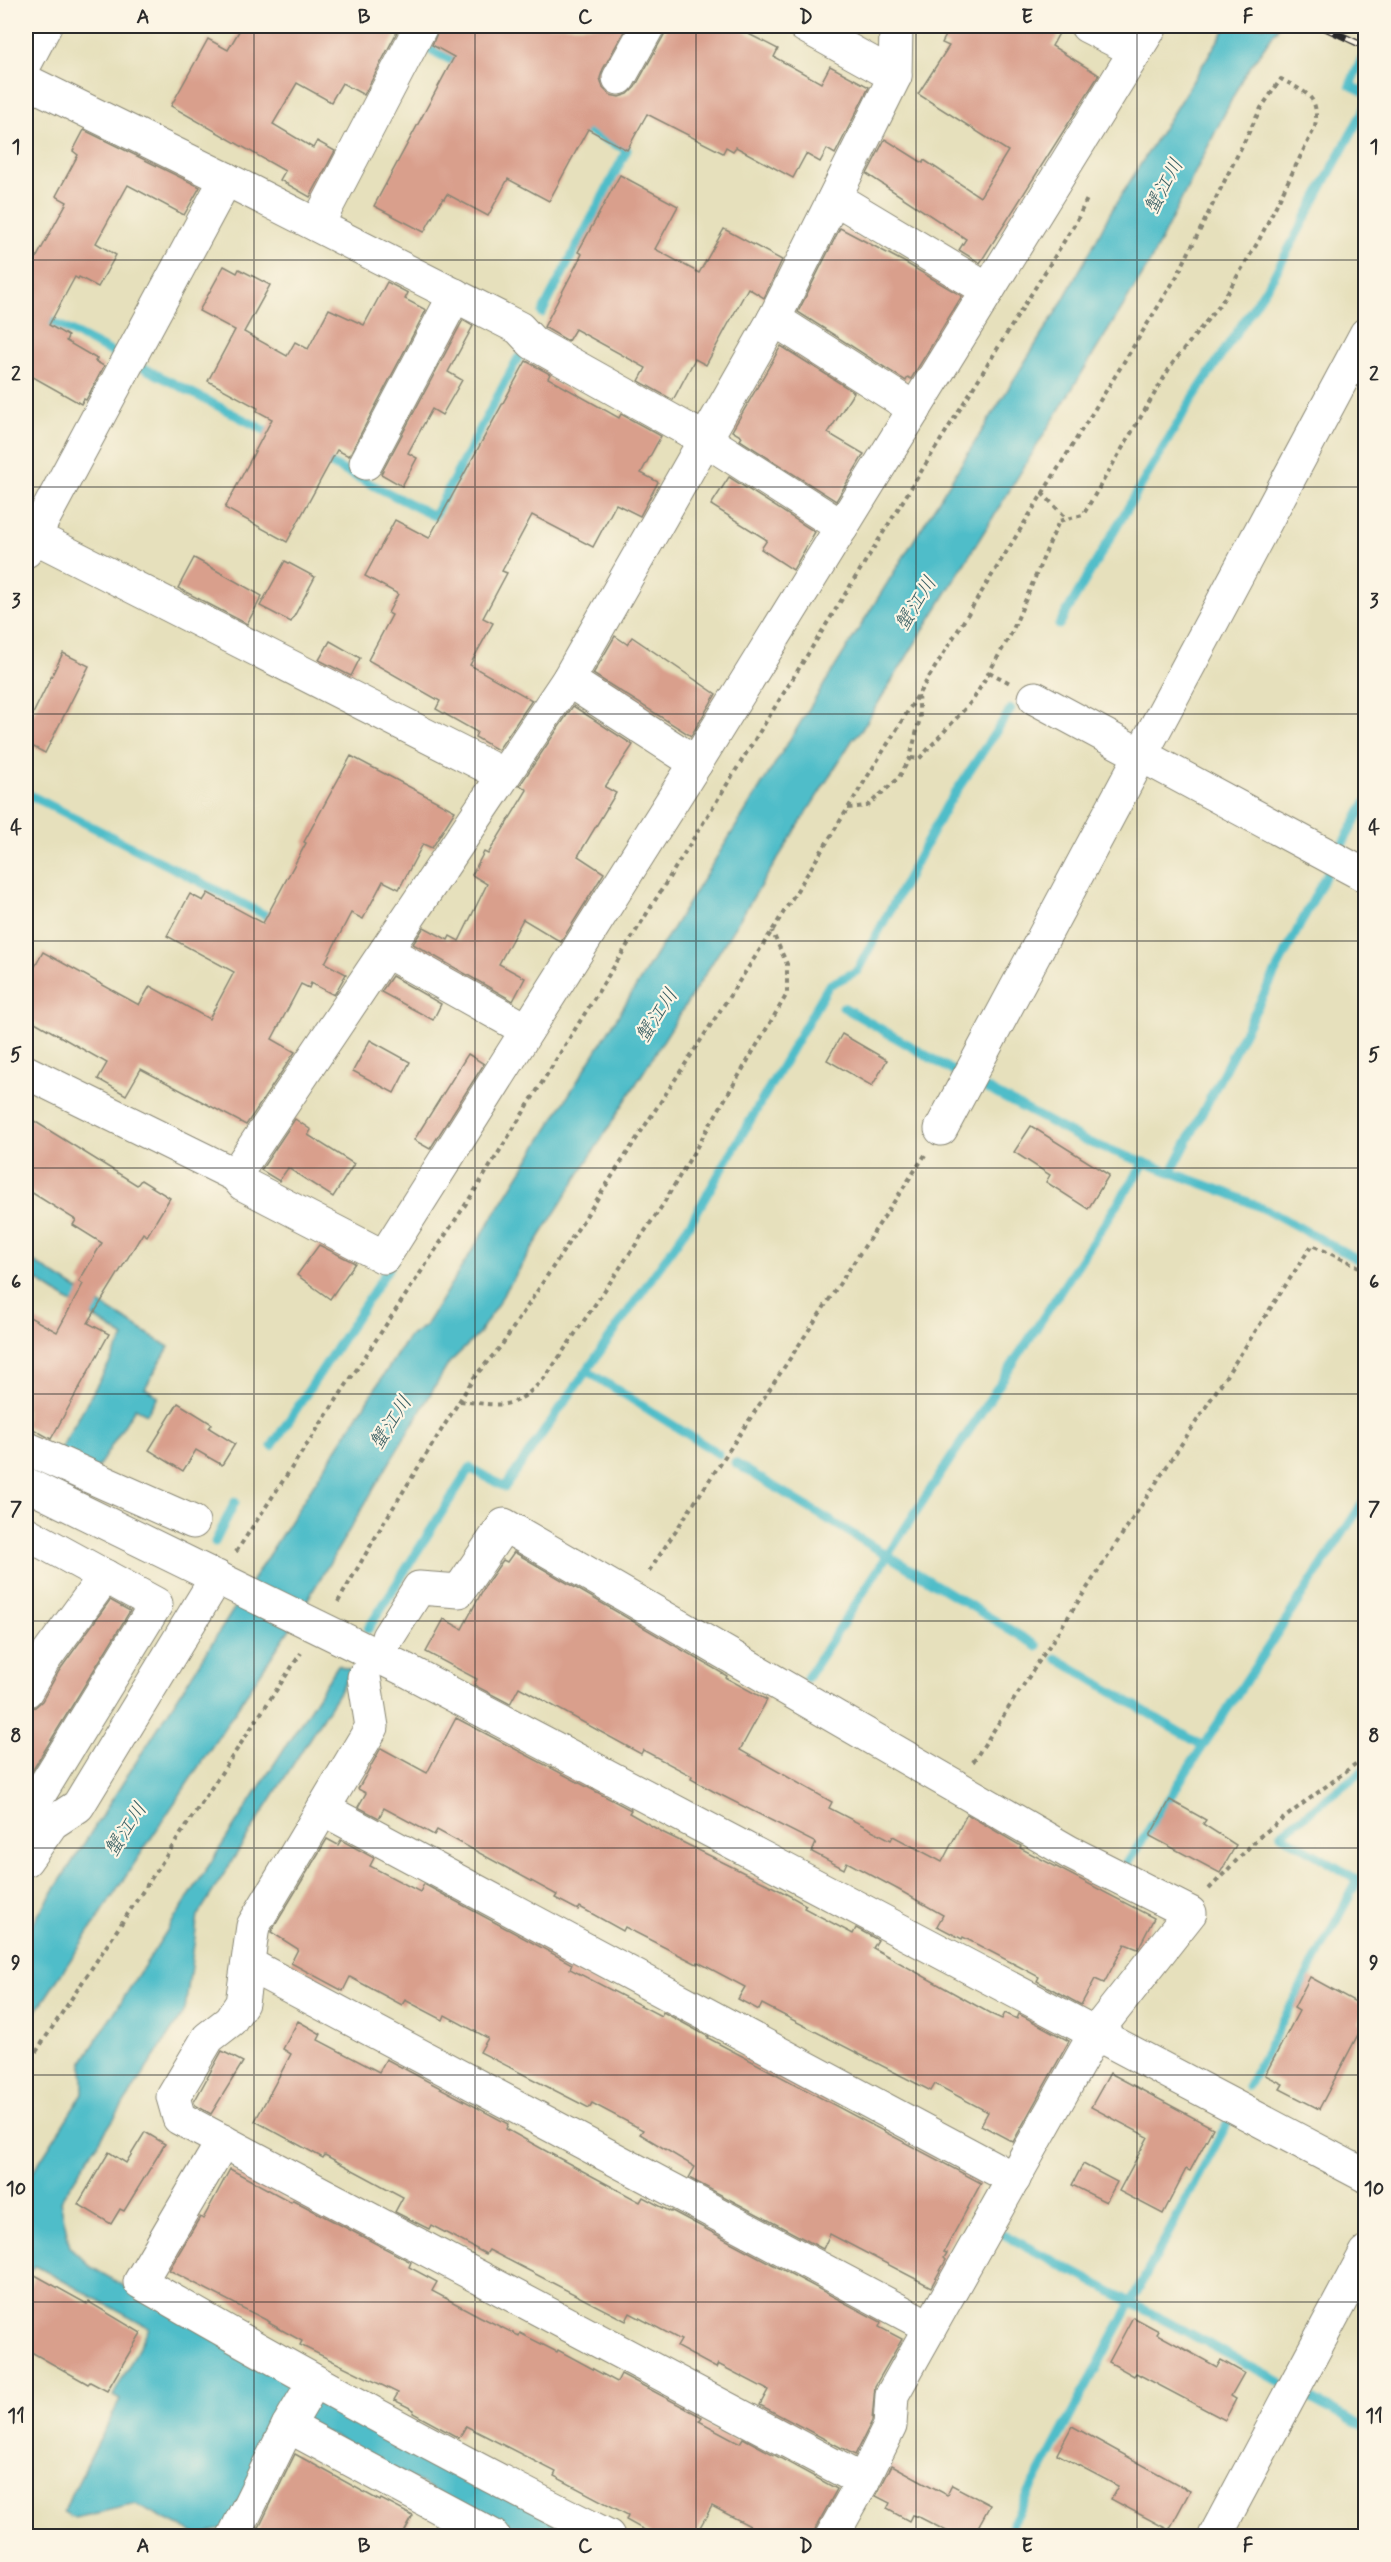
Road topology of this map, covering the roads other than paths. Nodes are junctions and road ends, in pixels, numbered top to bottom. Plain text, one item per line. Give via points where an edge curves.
1 (45, 26) edge
2 (421, 26) edge
3 (648, 26) edge
4 (805, 26) edge
5 (896, 26) edge
6 (1087, 26) edge
7 (1143, 38) edge
8 (26, 62) edge
9 (895, 76) junction
10 (620, 78) dead end
11 (26, 81) edge
12 (226, 179) junction
13 (835, 198) junction
14 (317, 225) junction
15 (988, 290) junction
16 (455, 295) junction
17 (774, 319) junction
18 (1365, 334) edge
19 (915, 409) junction
20 (706, 440) junction
21 (366, 463) dead end
22 (32, 527) edge
23 (842, 527) junction
24 (568, 680) junction
25 (1035, 698) dead end
26 (1140, 754) junction
27 (696, 763) junction
28 (504, 775) junction
29 (1365, 876) edge
30 (386, 951) junction
31 (527, 1030) junction
32 (26, 1072) edge
33 (942, 1129) road end
34 (235, 1174) junction
35 (26, 1448) edge
36 (26, 1484) edge
37 (193, 1522) dead end
38 (26, 1533) edge
39 (105, 1576) junction
40 (222, 1580) junction
41 (388, 1637) dead end
42 (364, 1677) dead end
43 (26, 1691) edge
44 (323, 1809) junction
45 (26, 1816) edge
46 (26, 1860) edge
47 (248, 1964) junction
48 (1096, 2032) junction
49 (223, 2141) junction
50 (1365, 2176) edge
51 (1014, 2179) junction
52 (1365, 2253) edge
53 (930, 2327) junction
54 (312, 2385) junction
55 (290, 2423) junction
56 (863, 2481) junction
57 (234, 2536) edge
58 (493, 2536) edge
59 (608, 2536) edge
60 (832, 2536) edge
61 (1215, 2536) edge

1 - 8 street
2 - 14 street
3 - 10 street
4 - 9 street
5 - 9 street
6 - 7 street
7 - 15 street
9 - 13 street
11 - 12 street
12 - 14 street
12 - 22 street
13 - 15 street
13 - 17 street
14 - 16 street
15 - 19 street
16 - 20 street via 519,328 534,343
16 - 21 street
17 - 19 street
17 - 20 street
18 - 26 street
19 - 23 street
20 - 23 street
20 - 24 street
22 - 28 street
23 - 27 street
24 - 27 street
24 - 28 street
25 - 26 street
26 - 29 street
26 - 33 street
27 - 31 street
28 - 30 street
30 - 31 street
30 - 34 street
31 - 34 street via 384,1257 243,1184
32 - 34 street
35 - 37 street
36 - 40 street
38 - 39 street
39 - 43 street
39 - 45 street via 156,1604
40 - 46 street via 78,1806 52,1823
40 - 48 street via 406,1670
41 - 48 street via 419,1588 459,1591 504,1525 1068,1852 1190,1913
42 - 44 street via 372,1727
44 - 47 street via 253,1926
44 - 51 street
47 - 49 street via 242,2003 230,2021 208,2038 173,2097 179,2118
47 - 53 street
48 - 50 street
48 - 51 street
49 - 54 street via 140,2282
49 - 56 street
51 - 53 street
52 - 61 street
53 - 56 street via 892,2395 890,2426
54 - 55 street
54 - 59 street
55 - 57 street
55 - 58 street
56 - 60 street

